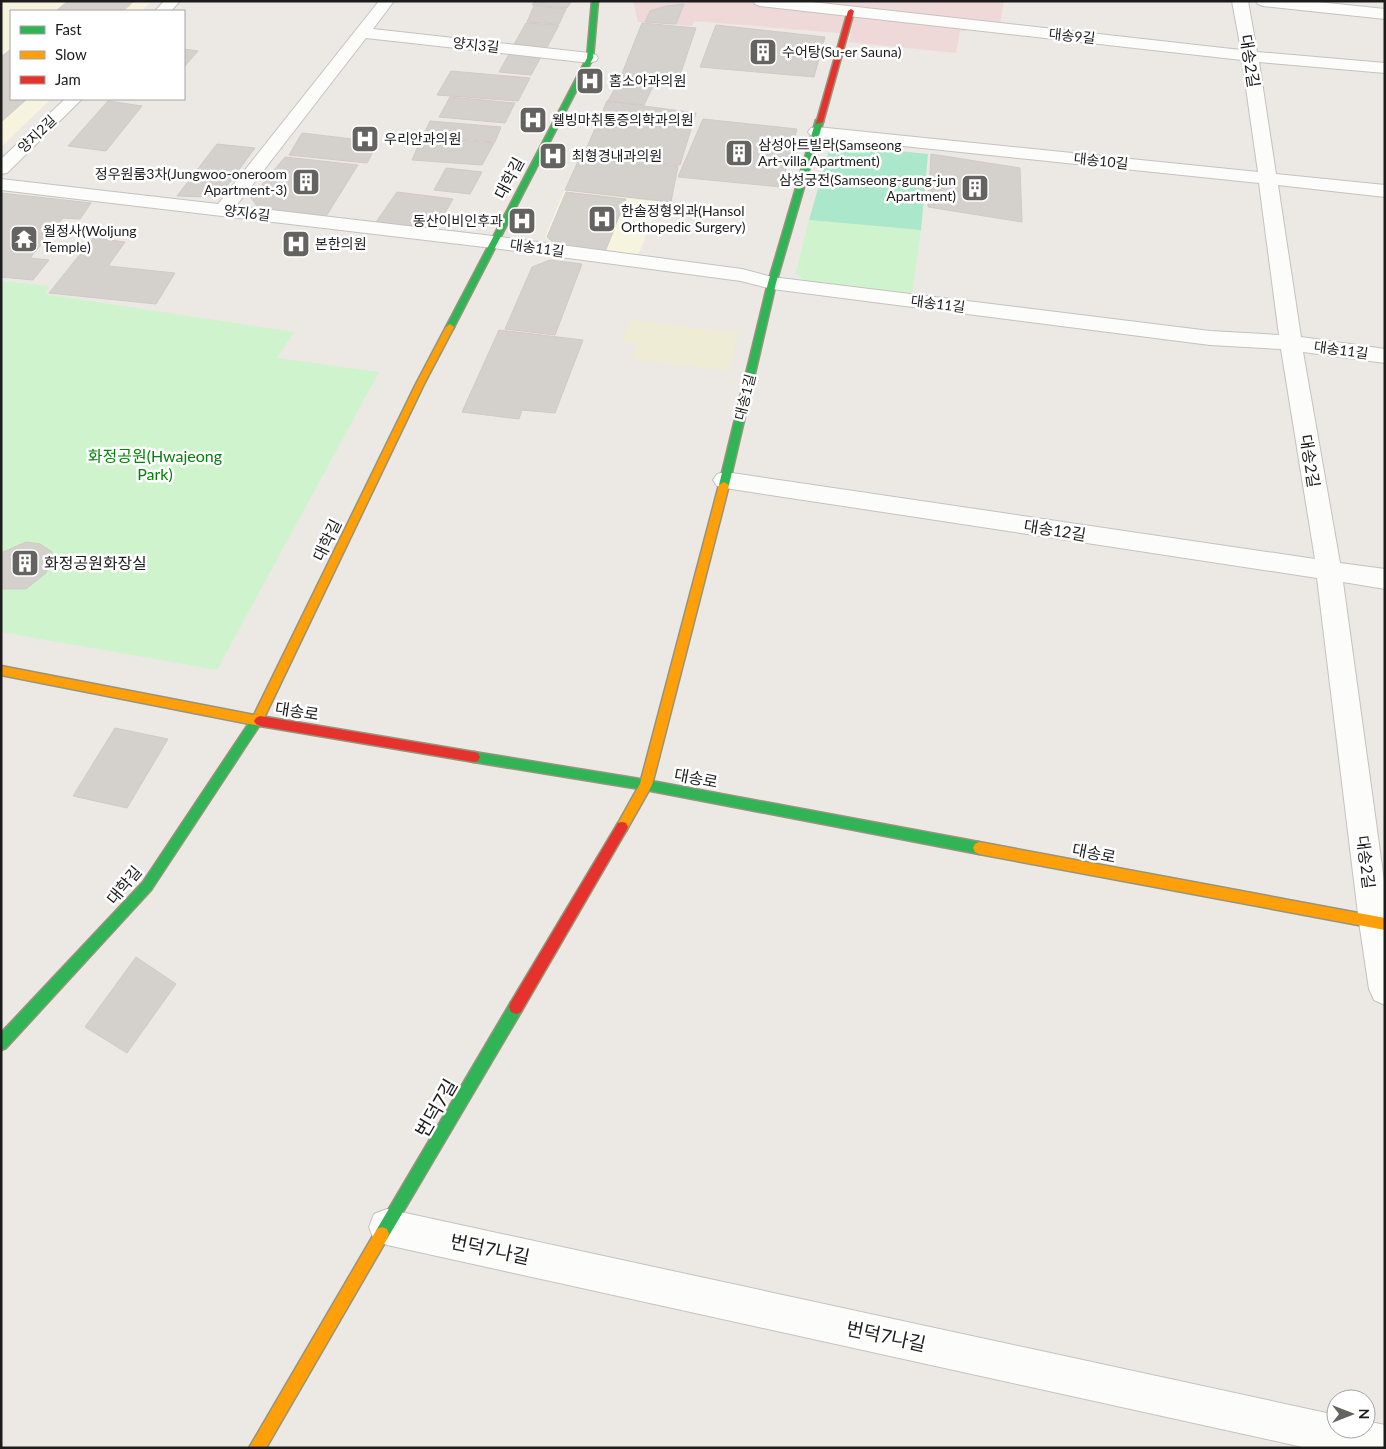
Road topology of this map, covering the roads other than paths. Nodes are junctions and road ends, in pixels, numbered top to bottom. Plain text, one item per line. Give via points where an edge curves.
1 (173, 1) edge
2 (387, 1) edge
3 (595, 1) edge
4 (760, 1) edge
5 (1240, 1) edge
6 (1263, 1) edge
7 (164, 10) edge
8 (851, 11) junction
9 (1385, 14) edge
10 (362, 32) junction
11 (1250, 56) junction
12 (590, 58) junction
13 (1385, 68) edge
14 (73, 100) edge
15 (817, 132) junction
16 (1, 169) edge
17 (1268, 178) junction
18 (1, 184) edge
19 (1385, 191) edge
20 (223, 210) junction
21 (493, 242) junction
22 (772, 283) junction
23 (1291, 343) junction
24 (1385, 356) edge
25 (724, 480) junction
26 (1328, 570) junction
27 (1385, 579) edge
28 (1, 670) edge
29 (257, 721) junction
30 (646, 785) junction
31 (1379, 923) edge
32 (1385, 989) edge
33 (1, 1043) edge
34 (387, 1227) junction
35 (1385, 1445) edge
36 (258, 1448) edge

1 - 7 street
2 - 10 street
3 - 12 street, 대학길
4 - 8 street, 대송9길
5 - 11 street, 대송2길
6 - 9 street
8 - 11 street, 대송9길 via 943,15
8 - 15 street, 대송1길
10 - 12 street, 양지3길
10 - 20 street
11 - 13 street, 대송9길
11 - 17 street, 대송2길
12 - 21 street, 대학길
14 - 16 street, 양지2길
15 - 17 street, 대송10길
15 - 22 street, 대송1길
17 - 19 street, 대송10길
17 - 23 street, 대송2길
18 - 20 street, 양지6길
20 - 21 street, 양지6길
21 - 22 street, 대송11길 via 742,275
21 - 29 street, 대학길 via 420,384
22 - 23 street, 대송11길 via 1200,337
22 - 25 street, 대송1길
23 - 24 street, 대송11길
23 - 26 street, 대송2길
25 - 26 street, 대송12길
25 - 30 street, 대송1길
26 - 27 street, 대송12길
26 - 31 street, 대송2길
28 - 29 street, 대송로
29 - 30 street, 대송로
29 - 33 street, 대학길 via 147,886
30 - 31 street, 대송로
30 - 34 street, 번덕7길
31 - 32 street, 대송2길
34 - 35 street, 번덕7나길
34 - 36 street, 번덕7길

